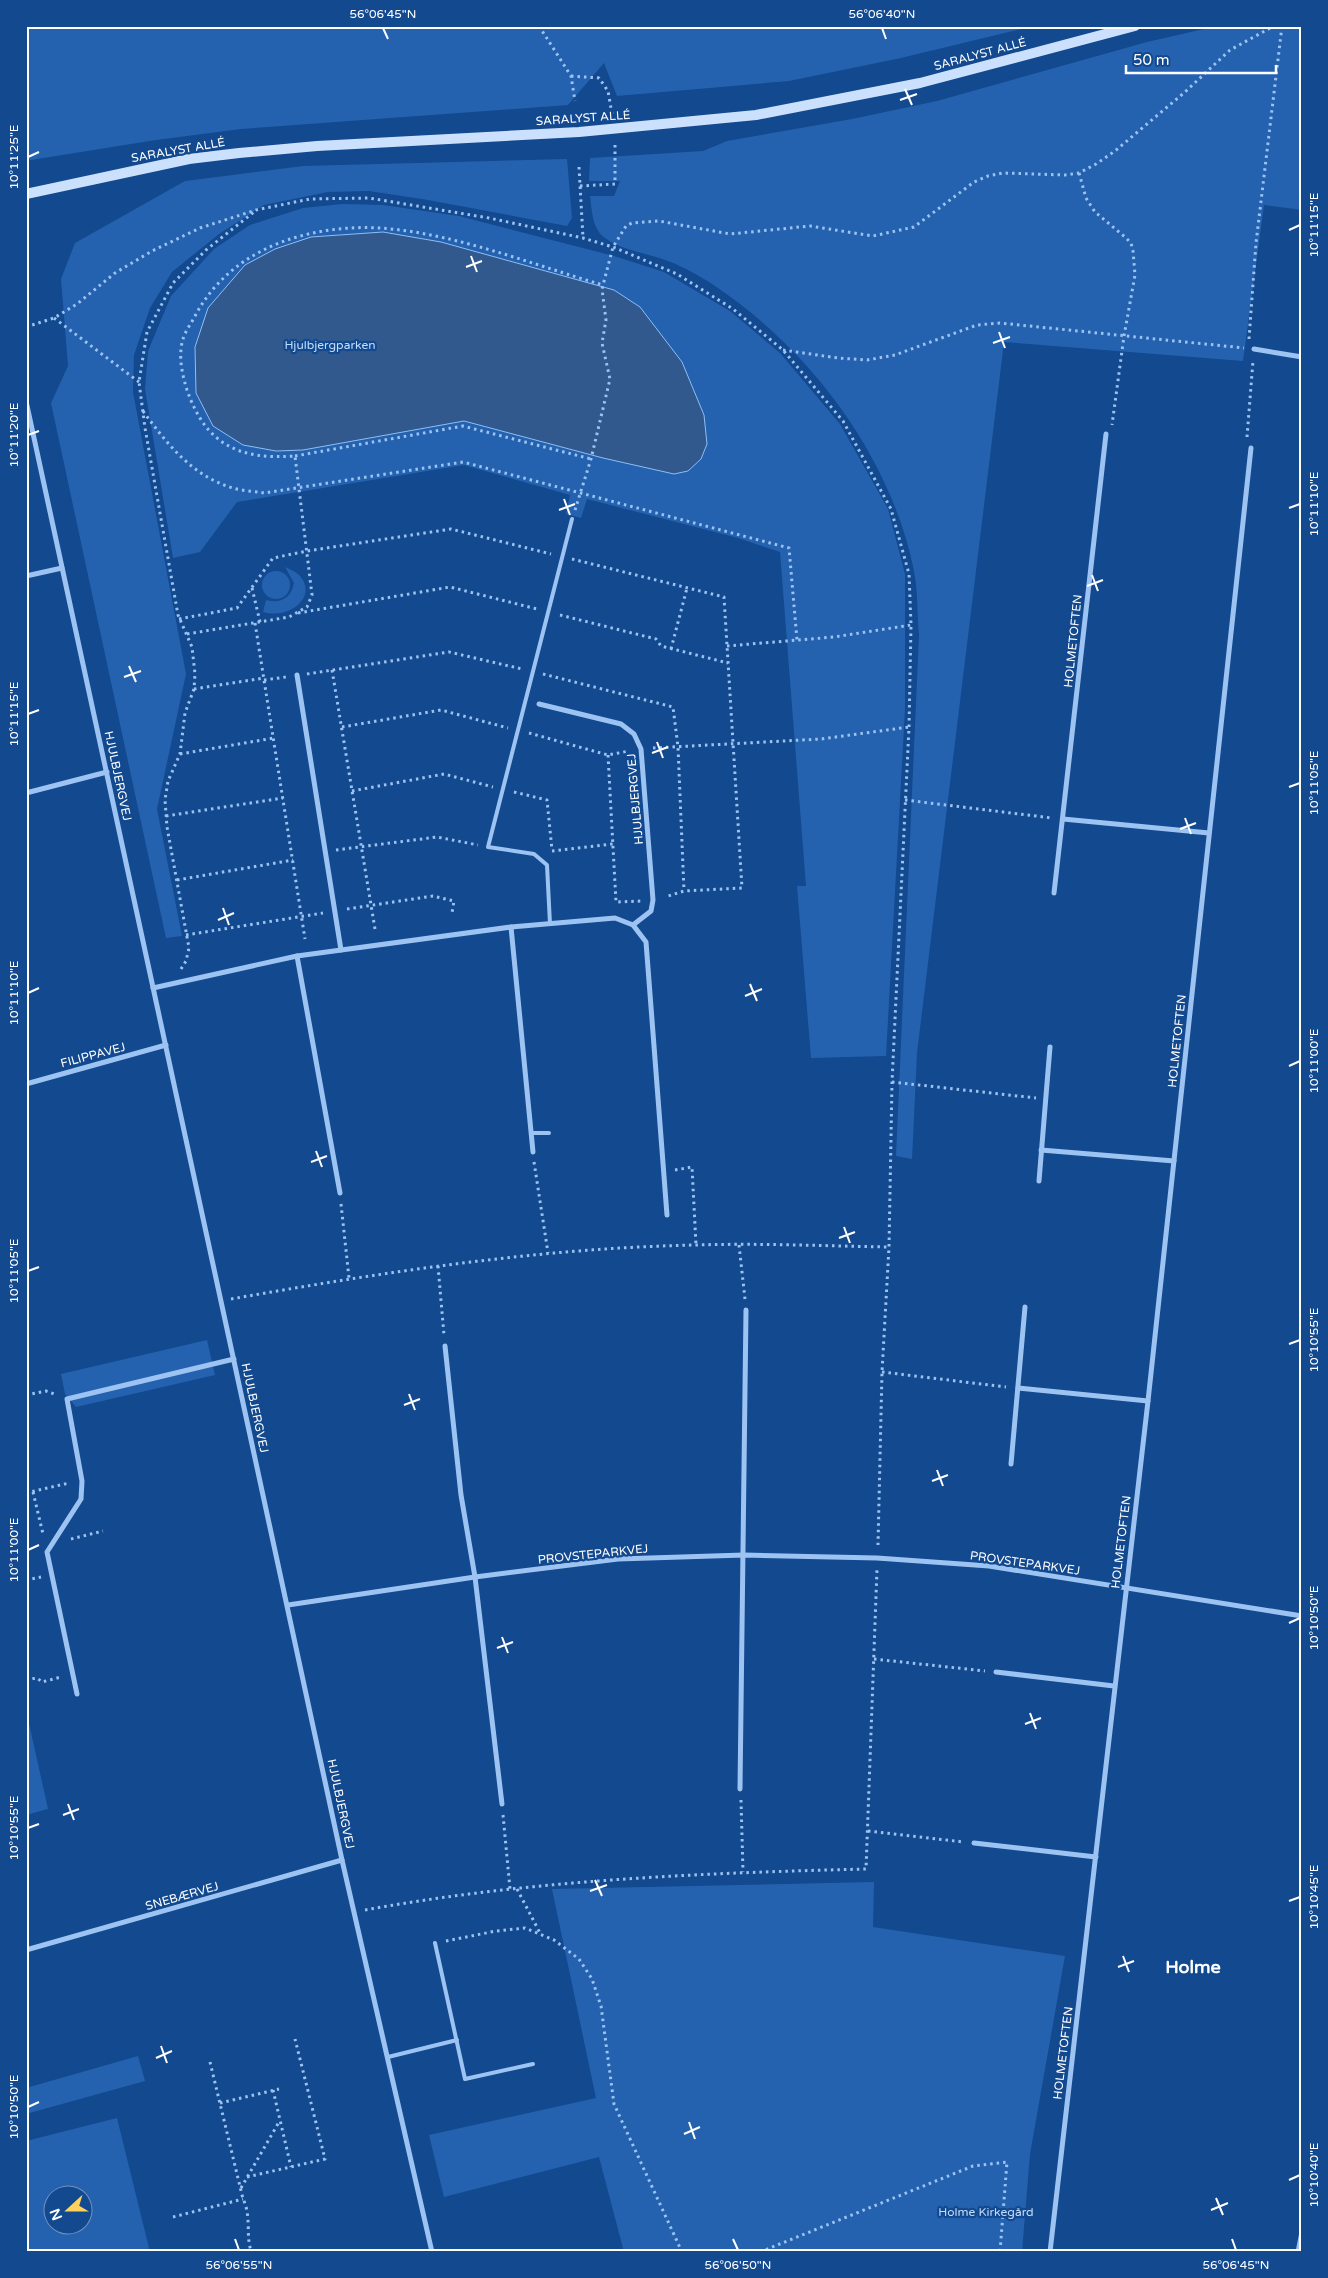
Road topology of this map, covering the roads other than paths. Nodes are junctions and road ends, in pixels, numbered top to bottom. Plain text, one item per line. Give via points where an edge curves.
1 (1135, 26) edge
2 (26, 194) edge
3 (1254, 350) road end
4 (1302, 357) edge
5 (26, 402) edge
6 (1106, 434) road end
7 (1251, 448) road end
8 (572, 519) road end
9 (62, 568) junction
10 (26, 576) edge
11 (297, 676) road end
12 (539, 704) dead end
13 (107, 772) junction
14 (26, 793) edge
15 (1062, 819) junction
16 (1209, 833) junction
17 (1054, 893) dead end
18 (550, 924) junction
19 (633, 925) junction
20 (511, 928) junction
21 (341, 950) junction
22 (297, 956) junction
23 (153, 988) junction
24 (166, 1045) junction
25 (1050, 1047) dead end
26 (26, 1084) edge
27 (531, 1133) junction
28 (549, 1133) dead end
29 (1041, 1150) junction
30 (533, 1152) road end
31 (1174, 1161) junction
32 (1038, 1181) dead end
33 (340, 1193) road end
34 (668, 1214) dead end
35 (1025, 1307) dead end
36 (746, 1310) road end
37 (445, 1346) road end
38 (234, 1359) junction
39 (1018, 1388) junction
40 (1148, 1401) junction
41 (1011, 1464) dead end
42 (744, 1555) junction
43 (475, 1577) junction
44 (1125, 1587) junction
45 (288, 1605) junction
46 (1302, 1616) edge
47 (996, 1672) road end
48 (1114, 1686) junction
49 (77, 1694) dead end
50 (740, 1789) road end
51 (502, 1804) road end
52 (974, 1843) road end
53 (1096, 1857) junction
54 (342, 1860) junction
55 (435, 1943) road end
56 (26, 1950) edge
57 (457, 2040) junction
58 (388, 2057) junction
59 (533, 2064) dead end
60 (1302, 2232) edge
61 (432, 2252) edge
62 (1050, 2252) edge
63 (1298, 2252) edge

1 - 2 street, SARALYST ALLÉ via 920,83 756,114 614,128 239,153 189,159
3 - 4 street
5 - 9 street, HJULBJERGVEJ
6 - 15 street, HOLMETOFTEN
7 - 16 street, HOLMETOFTEN
8 - 18 lane via 488,847 534,854 548,865
9 - 10 street
9 - 13 street, HJULBJERGVEJ
11 - 21 street
12 - 19 street, HJULBJERGVEJ via 621,724 634,734 641,749 653,900 651,911
13 - 14 street
13 - 23 street, HJULBJERGVEJ
15 - 16 street
15 - 17 street, HOLMETOFTEN
16 - 31 street, HOLMETOFTEN
18 - 19 street via 615,918
18 - 20 street
19 - 34 street via 646,942
20 - 21 street
20 - 27 street
21 - 22 street
22 - 23 street
22 - 33 street
23 - 24 street, HJULBJERGVEJ
24 - 26 street, FILIPPAVEJ
24 - 38 street, HJULBJERGVEJ
25 - 29 street
27 - 28 lane
27 - 30 street
29 - 31 street
29 - 32 street
31 - 40 street, HOLMETOFTEN
35 - 39 street
36 - 42 street
37 - 43 street via 461,1495
38 - 45 street, HJULBJERGVEJ
38 - 49 street, HJULBJERGVEJ via 67,1399 82,1480 81,1499 47,1552
39 - 40 street
39 - 41 street
40 - 44 street, HOLMETOFTEN
42 - 43 street, PROVSTEPARKVEJ via 618,1559
42 - 44 street, PROVSTEPARKVEJ via 877,1558 989,1566
42 - 50 street
43 - 45 street, PROVSTEPARKVEJ
43 - 51 street
44 - 46 street, PROVSTEPARKVEJ
44 - 48 street, HOLMETOFTEN
45 - 54 street, HJULBJERGVEJ
47 - 48 street
48 - 53 street, HOLMETOFTEN
52 - 53 street
53 - 62 street, HOLMETOFTEN
54 - 56 street, SNEBÆRVEJ
54 - 58 street, HJULBJERGVEJ
55 - 57 lane
57 - 58 lane
57 - 59 lane via 465,2078
58 - 61 street, HJULBJERGVEJ
60 - 63 street

